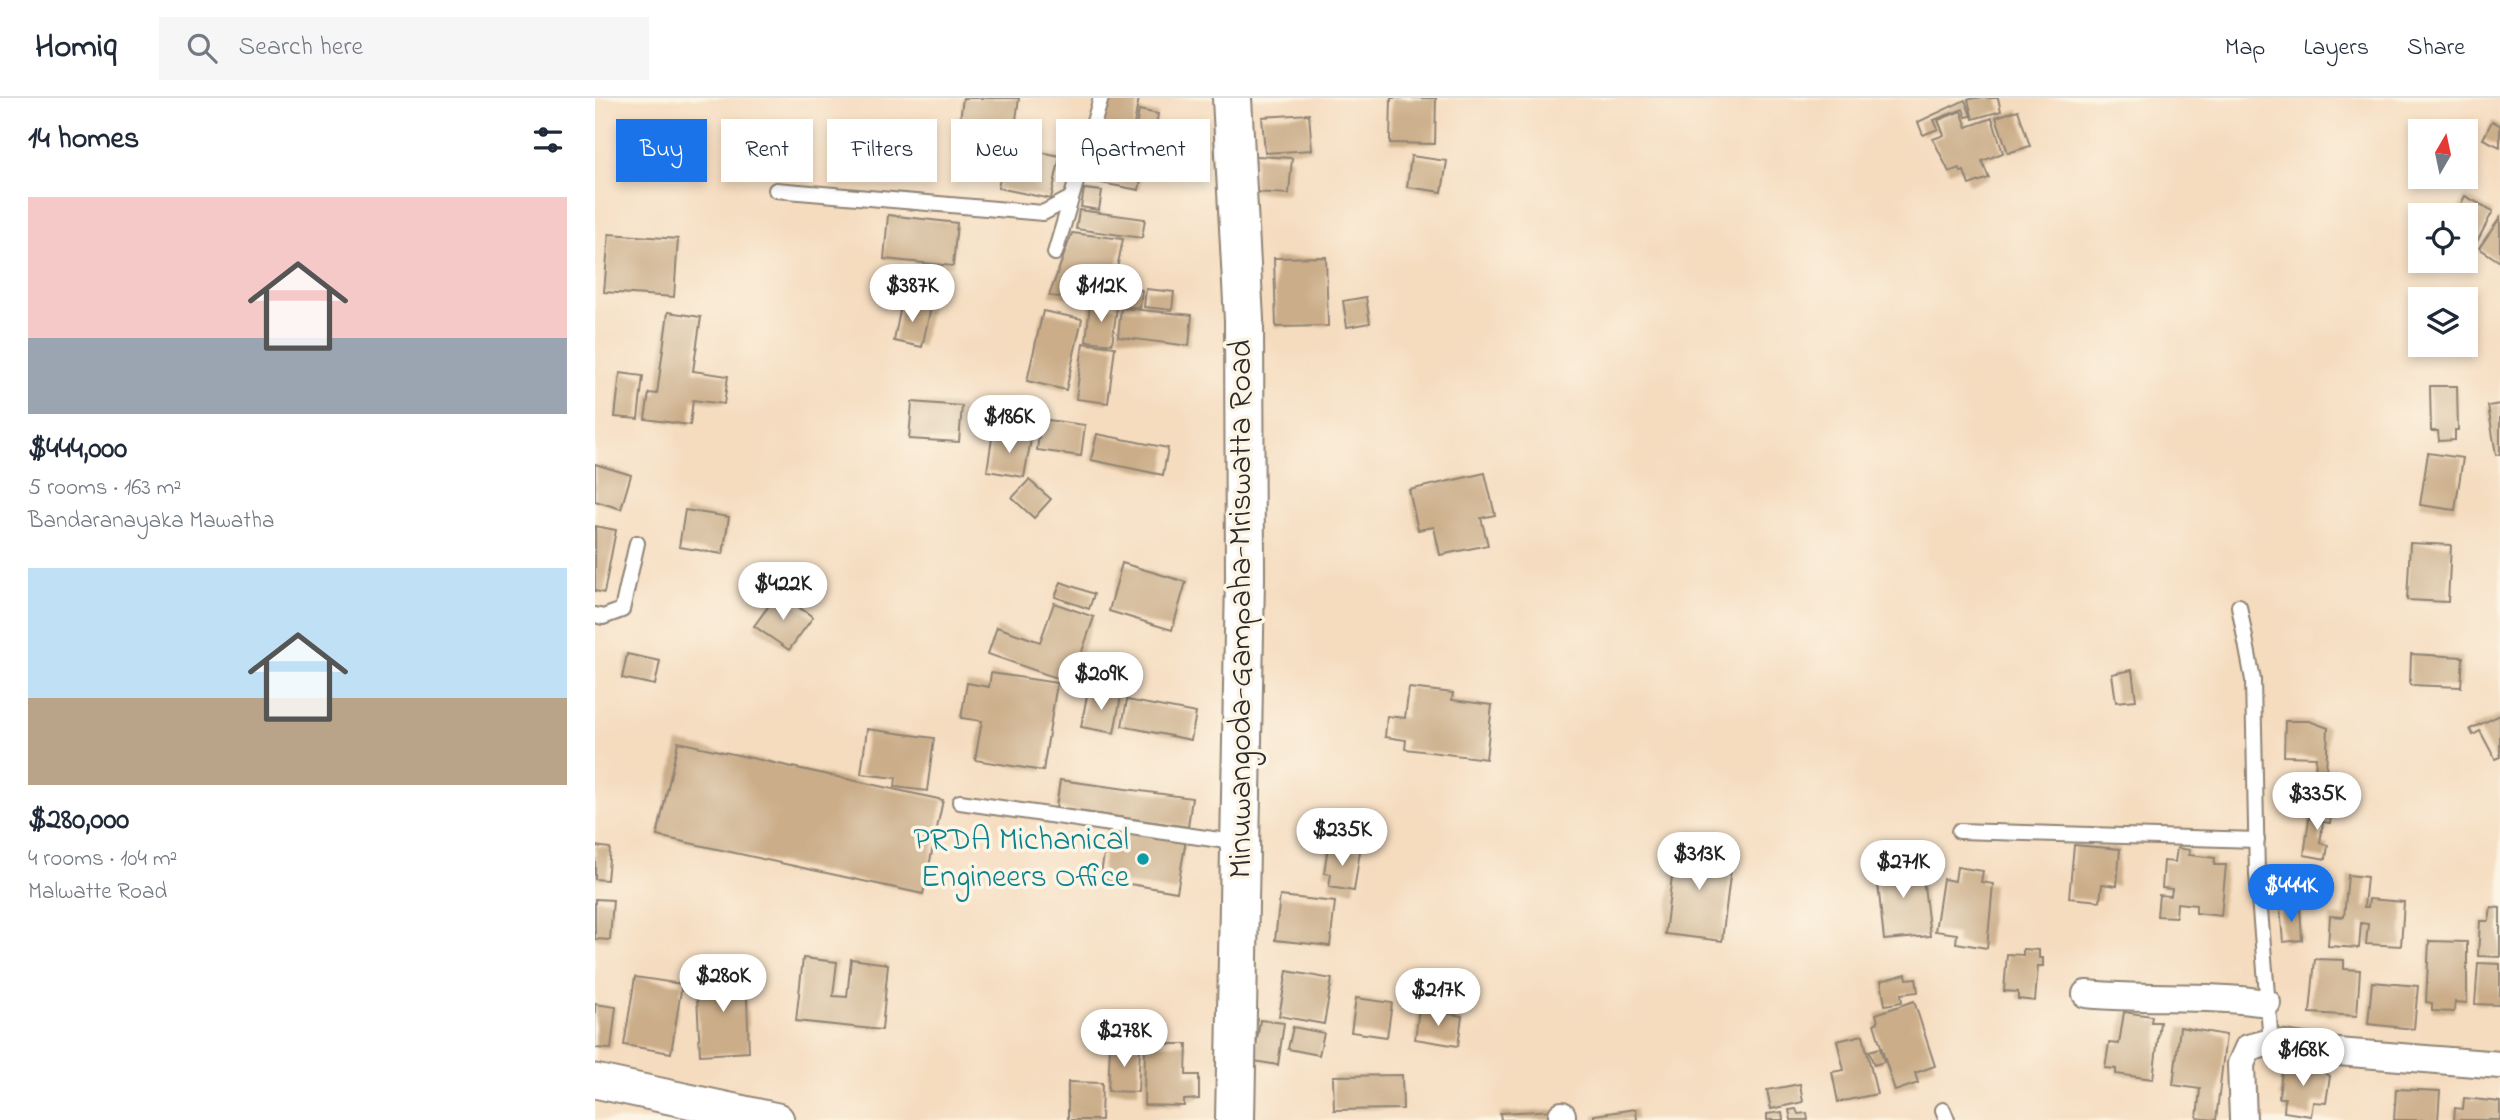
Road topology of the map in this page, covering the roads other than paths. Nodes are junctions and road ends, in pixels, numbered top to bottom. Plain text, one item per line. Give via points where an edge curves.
1 (1101, 98) edge
2 (1232, 98) edge
3 (776, 190) dead end
4 (1071, 198) junction
5 (1055, 253) dead end
6 (637, 543) dead end
7 (2239, 606) dead end
8 (595, 615) edge
9 (960, 802) dead end
10 (1959, 831) dead end
11 (2257, 840) junction
12 (1241, 843) junction
13 (2086, 995) dead end
14 (2267, 1003) junction
15 (2271, 1042) junction
16 (2500, 1065) edge
17 (595, 1081) edge
18 (777, 1120) edge
19 (1235, 1120) edge
20 (2243, 1120) edge

1 - 4 lane
2 - 12 main road, Minuwangoda-Gampaha-Mriswatta Road via 1244,320
3 - 4 lane via 1043,213
4 - 5 lane
6 - 8 lane via 622,610
7 - 11 lane via 2253,680
9 - 12 lane
10 - 11 lane
11 - 14 lane
12 - 19 main road, Minuwangoda-Gampaha-Mriswatta Road
13 - 14 street
14 - 15 lane
15 - 16 street
15 - 20 street via 2248,1048 2241,1065
17 - 18 street

